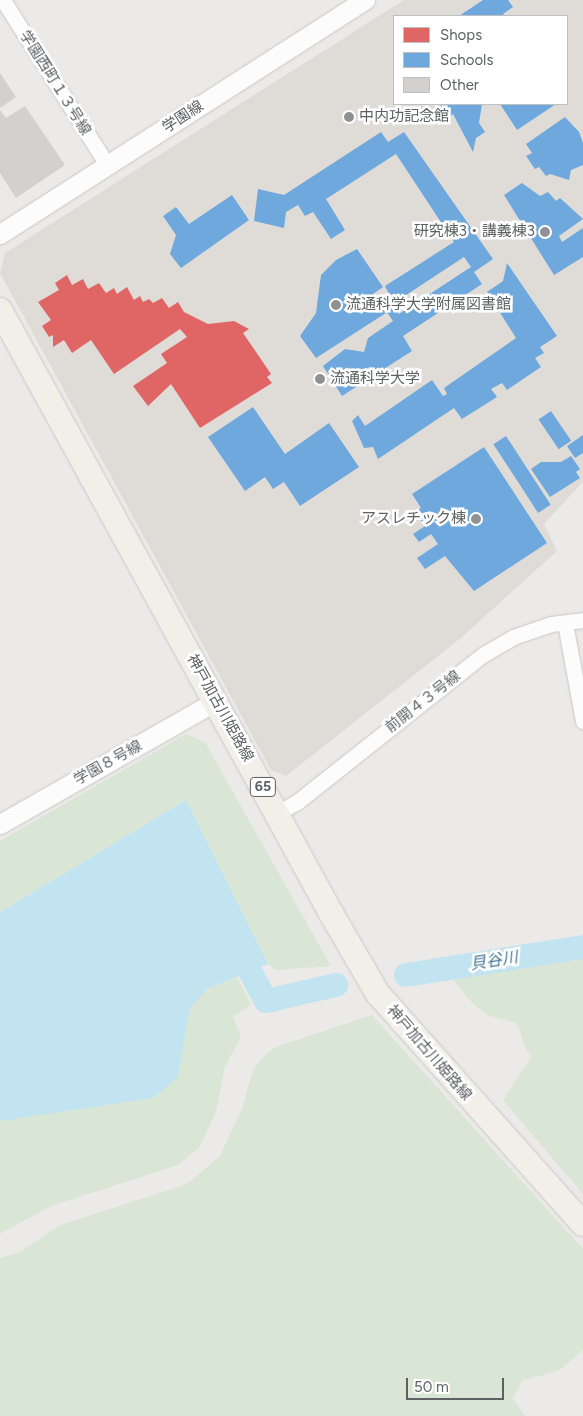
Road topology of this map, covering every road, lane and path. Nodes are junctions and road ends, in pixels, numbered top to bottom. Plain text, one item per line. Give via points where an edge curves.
1 (3, 0) edge
2 (365, 0) edge
3 (108, 166) junction
4 (0, 234) edge
5 (0, 310) edge
6 (583, 620) edge
7 (565, 623) junction
8 (216, 701) junction
9 (583, 721) edge
10 (277, 813) junction
11 (0, 824) edge
12 (583, 1224) edge

1 - 3 street, 学園西町１３号線
2 - 3 street, 学園線
3 - 4 street, 学園線
5 - 8 main road, 神戸加古川姫路線 / 65
6 - 7 street, 前開４３号線
7 - 9 street
7 - 10 street, 前開４３号線 via 513,637 484,654 296,802
8 - 10 main road, 神戸加古川姫路線 / 65
8 - 11 street, 学園８号線
10 - 12 main road, 神戸加古川姫路線 / 65 via 378,994

